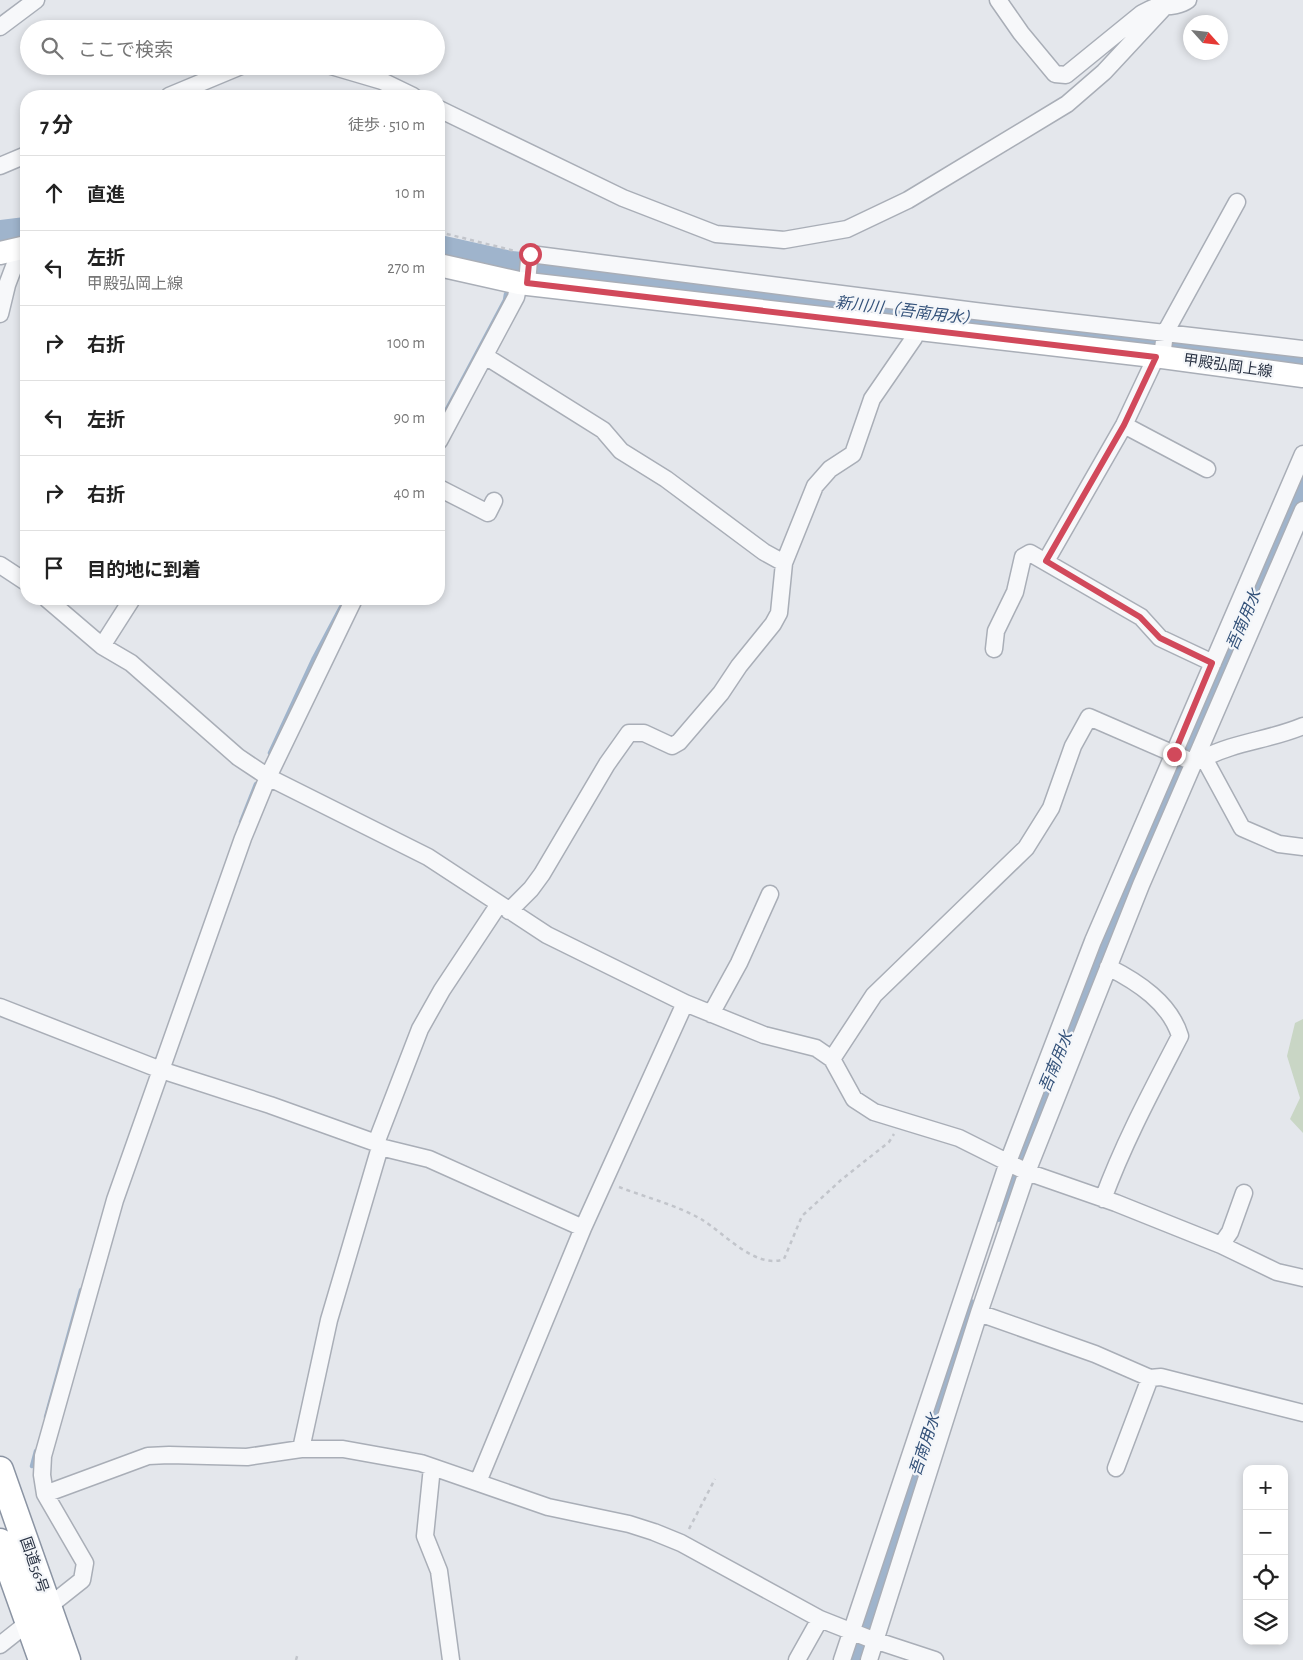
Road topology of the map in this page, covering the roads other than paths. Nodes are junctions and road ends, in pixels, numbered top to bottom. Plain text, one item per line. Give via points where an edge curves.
1 (36, 0) edge
2 (998, 0) edge
3 (1188, 0) edge
4 (1168, 4) edge
5 (0, 28) edge
6 (219, 75) edge
7 (362, 75) edge
8 (183, 90) edge
9 (401, 90) edge
10 (445, 112) edge
11 (20, 158) edge
12 (0, 166) edge
13 (1237, 202) dead end
14 (16, 249) edge
15 (445, 265) edge
16 (526, 270) junction
17 (0, 314) edge
18 (916, 329) junction
19 (1162, 347) junction
20 (1303, 349) edge
21 (484, 356) junction
22 (1303, 376) edge
23 (1124, 425) junction
24 (445, 430) edge
25 (1303, 454) edge
26 (1207, 469) dead end
27 (445, 491) edge
28 (494, 501) dead end
29 (1303, 510) edge
30 (1046, 561) junction
31 (784, 562) junction
32 (0, 565) edge
33 (20, 578) edge
34 (53, 605) edge
35 (128, 605) edge
36 (351, 605) edge
37 (102, 646) junction
38 (994, 649) dead end
39 (1212, 663) junction
40 (1303, 726) edge
41 (1187, 758) junction
42 (268, 777) junction
43 (1303, 847) edge
44 (770, 894) dead end
45 (504, 907) junction
46 (1108, 967) junction
47 (685, 1004) junction
48 (0, 1007) edge
49 (711, 1014) junction
50 (832, 1059) junction
51 (161, 1070) junction
52 (378, 1145) junction
53 (1017, 1167) junction
54 (1244, 1193) dead end
55 (1103, 1199) junction
56 (582, 1228) junction
57 (1221, 1245) junction
58 (1303, 1278) edge
59 (979, 1313) junction
60 (1150, 1378) junction
61 (1303, 1413) edge
62 (301, 1449) junction
63 (432, 1467) junction
64 (1116, 1468) dead end
65 (0, 1470) edge
66 (478, 1482) junction
67 (45, 1494) junction
68 (0, 1542) edge
69 (39, 1614) junction
70 (820, 1619) junction
71 (863, 1636) junction
72 (0, 1646) edge
73 (42, 1660) edge
74 (67, 1660) edge
75 (451, 1660) edge
76 (797, 1660) edge
77 (842, 1660) edge
78 (869, 1660) edge
79 (936, 1660) edge

1 - 5 street
2 - 4 street via 1021,34 1055,74 1066,75 1141,14
3 - 4 street
4 - 10 street via 1104,72 1067,104 908,200 856,225 784,240 716,234 623,198
6 - 8 street
7 - 9 street
11 - 12 street
13 - 19 street
14 - 17 street
15 - 16 main road, 甲殿弘岡上線
16 - 18 main road, 甲殿弘岡上線
16 - 19 street via 974,311
16 - 21 street via 516,298
18 - 19 main road, 甲殿弘岡上線
18 - 31 street via 914,338 872,400 853,454 830,469 816,486
19 - 20 street
19 - 22 main road, 甲殿弘岡上線
19 - 23 street
21 - 24 street
21 - 31 street via 602,430 620,451 666,479 764,552
23 - 26 street
23 - 30 street
25 - 39 street
27 - 28 street via 488,513
29 - 41 street
30 - 38 street via 1030,553 1023,557 1015,592 996,631
30 - 39 street via 1140,617 1160,638
31 - 45 street via 779,613 721,693 672,746 644,733 629,733 542,874 531,889
32 - 33 street
34 - 37 street
35 - 37 street
36 - 42 street
37 - 42 street via 131,663 238,758
39 - 41 street
40 - 41 street via 1282,735
41 - 43 street via 1242,828 1280,844
41 - 46 street
41 - 50 street via 1089,717 1073,746 1051,808 1026,848 874,996
41 - 53 street via 1093,941
42 - 45 street via 428,858
42 - 51 street via 243,838
44 - 49 street via 739,963
45 - 47 street via 546,935
45 - 52 street via 442,990 420,1029
46 - 53 street
46 - 55 street via 1134,980 1151,994 1176,1020 1180,1036 1146,1098
47 - 49 street
47 - 56 street
48 - 51 street
49 - 50 street via 764,1035 816,1048
50 - 53 street via 854,1099 874,1112 959,1138
51 - 52 street via 270,1105
51 - 67 street via 115,1200 43,1456
52 - 56 street via 429,1159
52 - 62 street via 329,1320
53 - 55 street
53 - 59 street
53 - 71 street
54 - 57 street via 1230,1232
55 - 57 street
56 - 66 street
57 - 58 street via 1277,1272
59 - 60 street via 1095,1354
59 - 71 street
60 - 61 street via 1161,1377
60 - 64 street
62 - 63 street via 343,1449
62 - 67 street via 247,1457 148,1456
63 - 66 street
63 - 75 street via 425,1536 439,1571
65 - 69 highway, 国道56号
66 - 70 street via 548,1507 629,1524 681,1543
67 - 69 street via 85,1563 82,1580
68 - 69 highway, 国道56号
69 - 72 street
69 - 73 highway, 国道56号
69 - 74 highway, 国道56号
70 - 71 street
70 - 76 street
71 - 77 street
71 - 78 street
71 - 79 street

